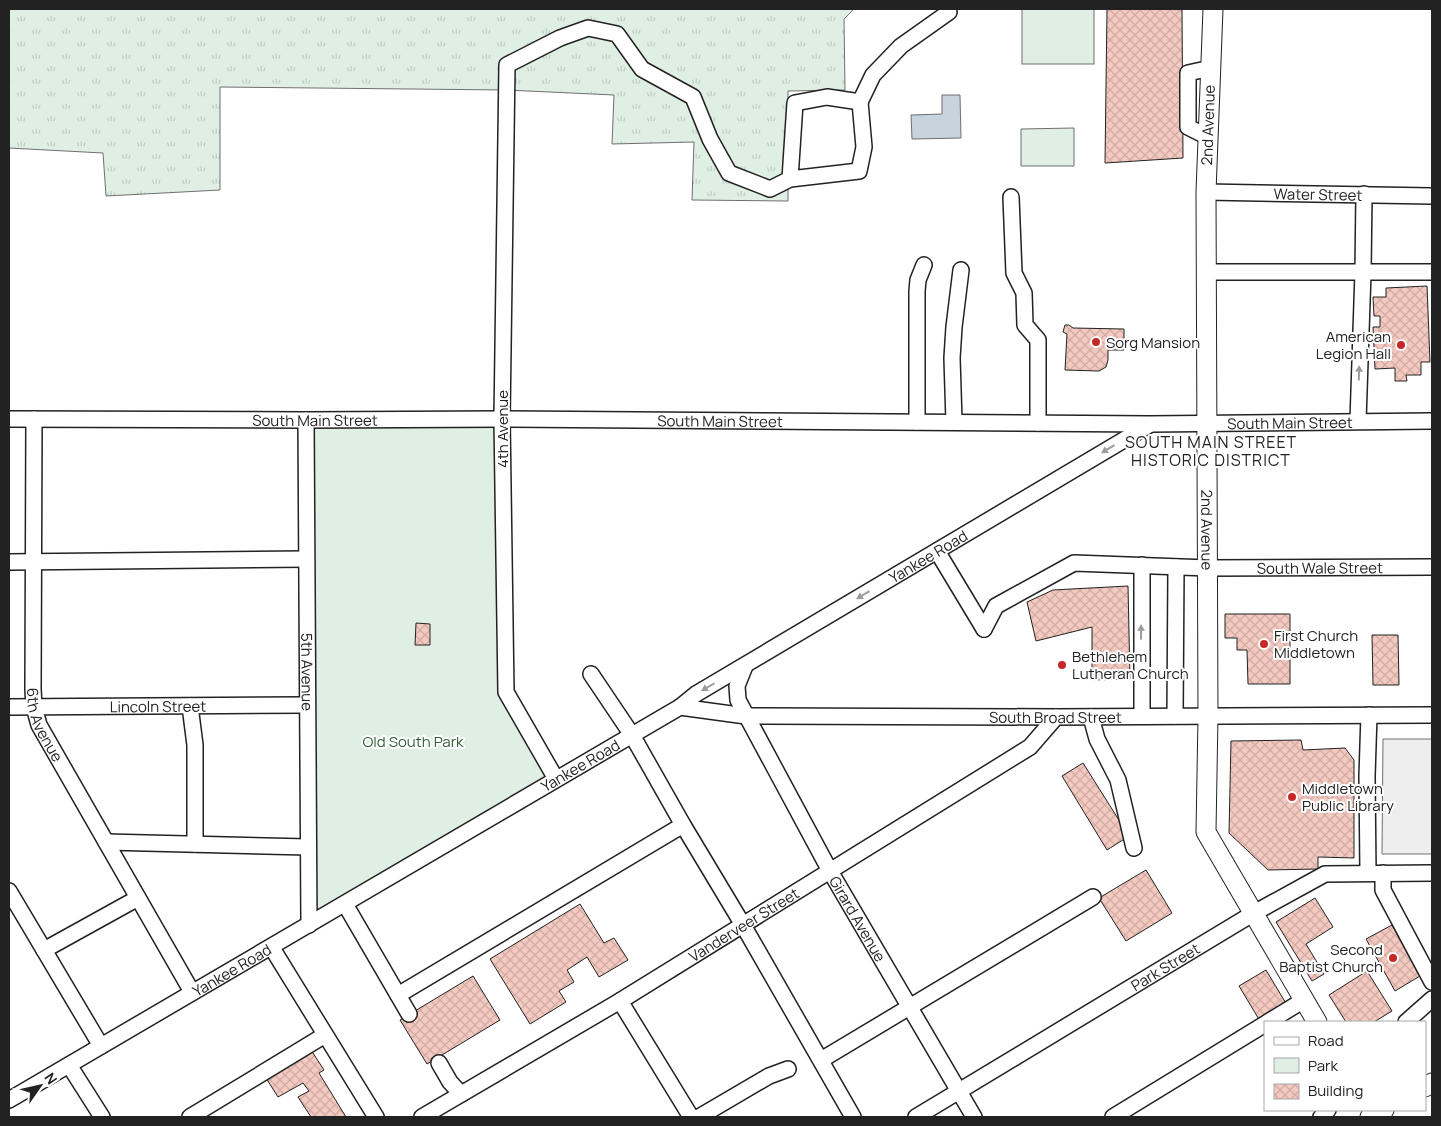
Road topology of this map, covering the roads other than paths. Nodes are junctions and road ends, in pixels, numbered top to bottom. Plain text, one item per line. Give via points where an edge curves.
1 (1213, 9) edge
2 (948, 12) dead end
3 (860, 102) junction
4 (790, 179) junction
5 (1206, 192) junction
6 (1364, 194) junction
7 (1432, 196) edge
8 (1011, 197) dead end
9 (924, 265) dead end
10 (962, 270) dead end
11 (1206, 272) junction
12 (1363, 272) junction
13 (1432, 272) edge
14 (502, 418) junction
15 (9, 419) edge
16 (34, 419) junction
17 (306, 420) junction
18 (1358, 421) junction
19 (1432, 421) edge
20 (917, 422) junction
21 (954, 422) junction
22 (1207, 422) junction
23 (1038, 423) junction
24 (1150, 424) junction
25 (937, 551) junction
26 (306, 559) junction
27 (9, 562) edge
28 (34, 563) junction
29 (1142, 565) junction
30 (1176, 567) junction
31 (1432, 567) edge
32 (1208, 568) junction
33 (745, 666) junction
34 (591, 674) dead end
35 (307, 705) junction
36 (9, 706) edge
37 (190, 706) junction
38 (34, 707) junction
39 (680, 707) junction
40 (1369, 715) junction
41 (1432, 715) edge
42 (746, 716) junction
43 (1142, 716) junction
44 (1175, 716) junction
45 (1208, 716) junction
46 (1056, 717) junction
47 (1091, 717) junction
48 (632, 735) junction
49 (556, 779) junction
50 (683, 825) junction
51 (106, 842) junction
52 (195, 844) junction
53 (308, 847) junction
54 (1134, 848) dead end
55 (830, 871) junction
56 (1375, 873) junction
57 (1432, 873) edge
58 (9, 891) edge
59 (1093, 897) dead end
60 (138, 898) junction
61 (345, 904) junction
62 (1254, 913) junction
63 (309, 925) junction
64 (743, 925) junction
65 (272, 948) junction
66 (44, 950) junction
67 (1432, 982) edge
68 (192, 992) junction
69 (398, 994) junction
70 (1432, 999) edge
71 (1304, 1000) junction
72 (620, 1001) junction
73 (910, 1006) junction
74 (409, 1014) dead end
75 (1270, 1021) edge
76 (1316, 1021) edge
77 (1407, 1021) edge
78 (1264, 1025) edge
79 (325, 1035) junction
80 (101, 1046) junction
81 (820, 1060) junction
82 (438, 1063) dead end
83 (69, 1065) junction
84 (788, 1069) dead end
85 (960, 1092) junction
86 (461, 1094) junction
87 (9, 1100) edge
88 (1382, 1111) edge
89 (102, 1117) edge
90 (190, 1117) edge
91 (376, 1117) edge
92 (422, 1117) edge
93 (691, 1117) edge
94 (699, 1117) edge
95 (853, 1117) edge
96 (916, 1117) edge
97 (974, 1117) edge
98 (1113, 1117) edge
99 (1371, 1117) edge

1 - 5 main road, 2nd Avenue
2 - 3 street via 901,46 873,75
3 - 4 street via 864,147 859,171
3 - 4 street via 827,97 795,103
4 - 14 street, 4th Avenue via 770,189 729,173 710,140 693,97 642,69 617,34 588,28 560,38 507,65
5 - 6 street, Water Street
5 - 11 main road, 2nd Avenue
6 - 7 street, Water Street
6 - 12 street
8 - 23 street via 1014,273 1024,293 1025,326 1038,340
9 - 20 street via 917,291
10 - 21 street via 952,358
11 - 12 street
11 - 22 main road, 2nd Avenue
12 - 13 street
18 -> 12 street
14 - 17 street, South Main Street
14 - 20 street, South Main Street
14 - 49 street, 4th Avenue via 506,692
15 - 16 street, South Main Street
16 - 17 street, South Main Street
16 - 28 street, 6th Avenue
17 - 26 street, 5th Avenue
18 - 19 street, South Main Street
18 - 22 street, South Main Street
20 - 21 street, South Main Street
21 - 23 street, South Main Street
22 - 24 street, South Main Street
22 - 32 main road, 2nd Avenue
23 - 24 street, South Main Street
24 -> 25 street, Yankee Road
25 - 29 street, South Wale Street via 984,628 996,606 1074,562
25 -> 33 street, Yankee Road
26 - 28 street
26 - 35 street, 5th Avenue
27 - 28 street
28 - 38 street, 6th Avenue
29 - 30 street, South Wale Street
43 -> 29 street
30 - 32 street, South Wale Street
30 - 44 street
31 - 32 street, South Wale Street
32 - 45 main road, 2nd Avenue
33 -> 39 street, Yankee Road
33 - 42 street, Girard Avenue via 736,686 738,700
34 - 48 street
35 - 37 street, Lincoln Street
35 - 53 street, 5th Avenue
36 - 38 street, Lincoln Street
37 - 38 street, Lincoln Street
37 - 52 street via 195,745
38 - 51 street, 6th Avenue via 39,725
39 - 42 street, South Broad Street
39 - 48 street, Yankee Road
40 - 41 street, South Broad Street
40 - 45 street, South Broad Street
40 - 56 street via 1367,776
42 - 46 street, South Broad Street
42 - 55 street, Girard Avenue
43 - 44 street, South Broad Street
43 - 47 street, South Broad Street
44 - 45 street, South Broad Street
45 - 62 main road, 2nd Avenue via 1206,832
46 - 47 street, South Broad Street
46 - 55 street, Vanderveer Street via 1030,747
47 - 54 street via 1097,739 1118,780
48 - 49 street, Yankee Road
48 - 50 street
49 - 61 street, Yankee Road
50 - 64 street
50 - 69 street
51 - 52 street
51 - 60 street, 6th Avenue
52 - 53 street
53 - 63 street, 5th Avenue
55 - 64 street, Vanderveer Street
55 - 73 street, Girard Avenue
56 - 57 street, Park Street
56 - 62 street, Park Street via 1325,874
56 - 67 street
58 - 66 street
59 - 73 street
60 - 66 street
60 - 68 street, 6th Avenue
61 - 63 street, Yankee Road
61 - 69 street
62 - 71 main road, 2nd Avenue
62 - 85 street, Park Street
63 - 65 street, Yankee Road
64 - 72 street, Vanderveer Street
64 - 81 street
65 - 68 street, Yankee Road
65 - 79 street
66 - 80 street
68 - 80 street, Yankee Road
69 - 74 street
70 - 77 street
71 - 75 street
71 - 76 main road, 2nd Avenue
72 - 86 street, Vanderveer Street
72 - 93 street
73 - 81 street
73 - 85 street, Girard Avenue
78 - 98 street
79 - 90 street
79 - 91 street
80 - 83 street, Yankee Road
81 - 95 street
82 - 86 street
83 - 87 street, Yankee Road
83 - 89 street
84 - 94 street via 769,1076
85 - 96 street, Park Street
85 - 97 street, Girard Avenue
86 - 92 street, Vanderveer Street
88 - 99 main road

